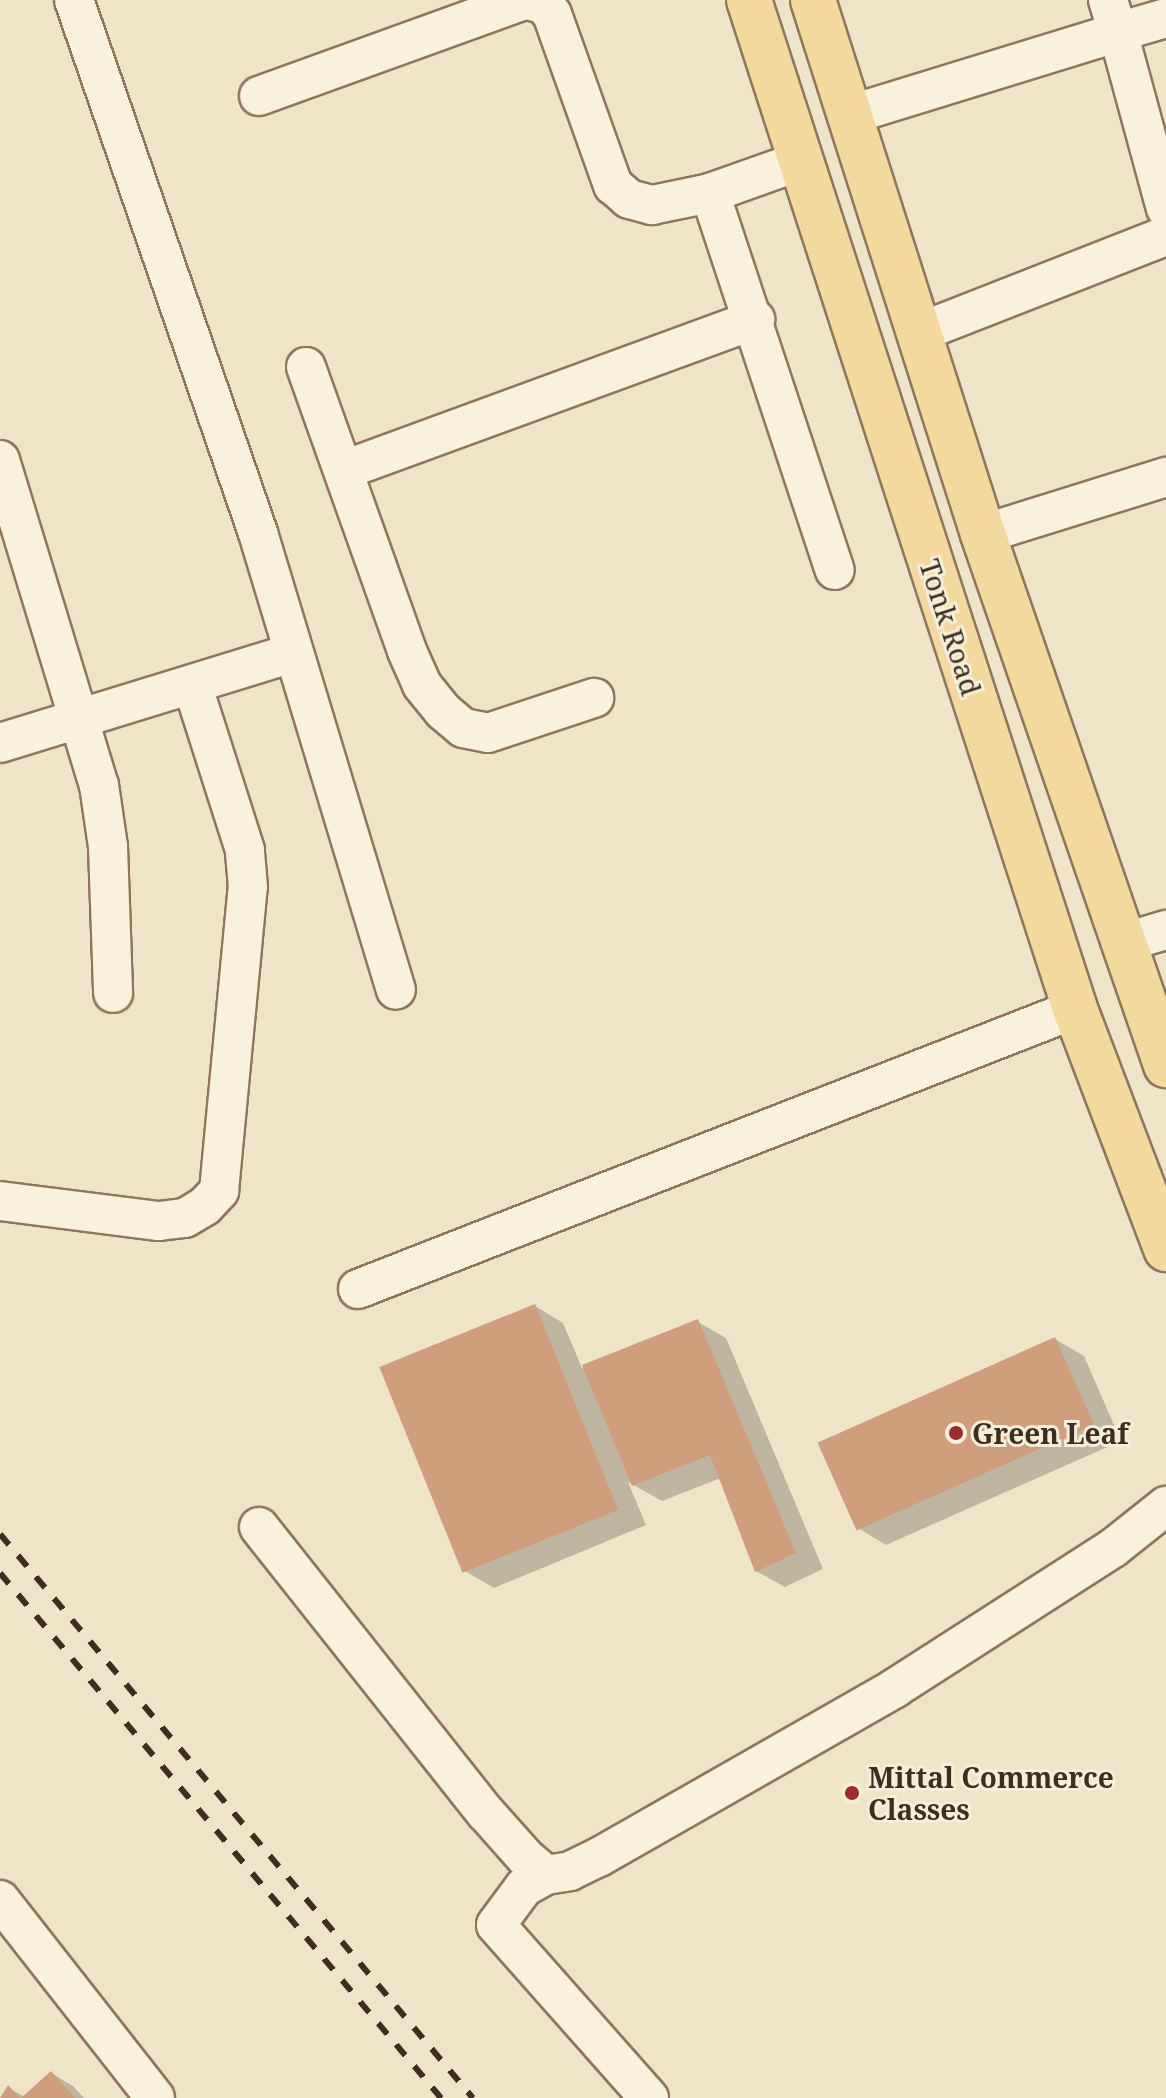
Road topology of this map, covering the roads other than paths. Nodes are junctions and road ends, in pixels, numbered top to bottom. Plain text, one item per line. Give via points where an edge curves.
1 (74, 0) edge
2 (526, 0) edge
3 (749, 0) edge
4 (813, 0) edge
5 (1113, 16) edge
6 (1166, 18) edge
7 (259, 96) dead end
8 (849, 115) junction
9 (800, 161) junction
10 (710, 193) junction
11 (1166, 209) edge
12 (1166, 236) edge
13 (755, 320) junction
14 (918, 333) junction
15 (306, 367) dead end
16 (0, 460) edge
17 (344, 470) junction
18 (1166, 477) edge
19 (983, 534) junction
20 (835, 570) dead end
21 (293, 653) junction
22 (192, 684) junction
23 (594, 698) dead end
24 (81, 718) junction
25 (0, 743) edge
26 (1166, 930) edge
27 (1122, 943) junction
28 (396, 990) dead end
29 (113, 993) dead end
30 (1075, 1009) junction
31 (1166, 1065) edge
32 (0, 1201) edge
33 (1166, 1249) edge
34 (358, 1289) dead end
35 (1166, 1506) edge
36 (259, 1527) dead end
37 (1166, 1534) edge
38 (1113, 1548) junction
39 (546, 1875) junction
40 (0, 1900) edge
41 (155, 2098) edge
42 (649, 2098) edge

1 - 21 street via 253,518
2 - 7 street
2 - 10 street via 543,4 552,14 613,185 629,199 652,205
3 - 9 main road, Tonk Road
4 - 8 main road
5 - 6 street
5 - 8 street
5 - 11 street
8 - 14 main road
9 - 10 street
9 - 30 main road, Tonk Road
10 - 13 street
12 - 14 street
13 - 17 street
13 - 20 street
14 - 19 main road
15 - 17 street
16 - 24 street
17 - 23 street via 407,651 422,685 443,711 463,728 488,733
18 - 19 street
19 - 27 main road
21 - 22 street
21 - 28 street
22 - 24 street
22 - 32 street via 245,850 248,887 219,1191 185,1218 159,1221
24 - 25 street
24 - 29 street via 108,847
26 - 27 street
27 - 31 main road
30 - 33 main road, Tonk Road
30 - 34 street
35 - 38 street
36 - 39 street via 486,1813
37 - 38 street
38 - 39 street via 895,1688 599,1857
39 - 42 street via 524,1887 496,1925
40 - 41 street

